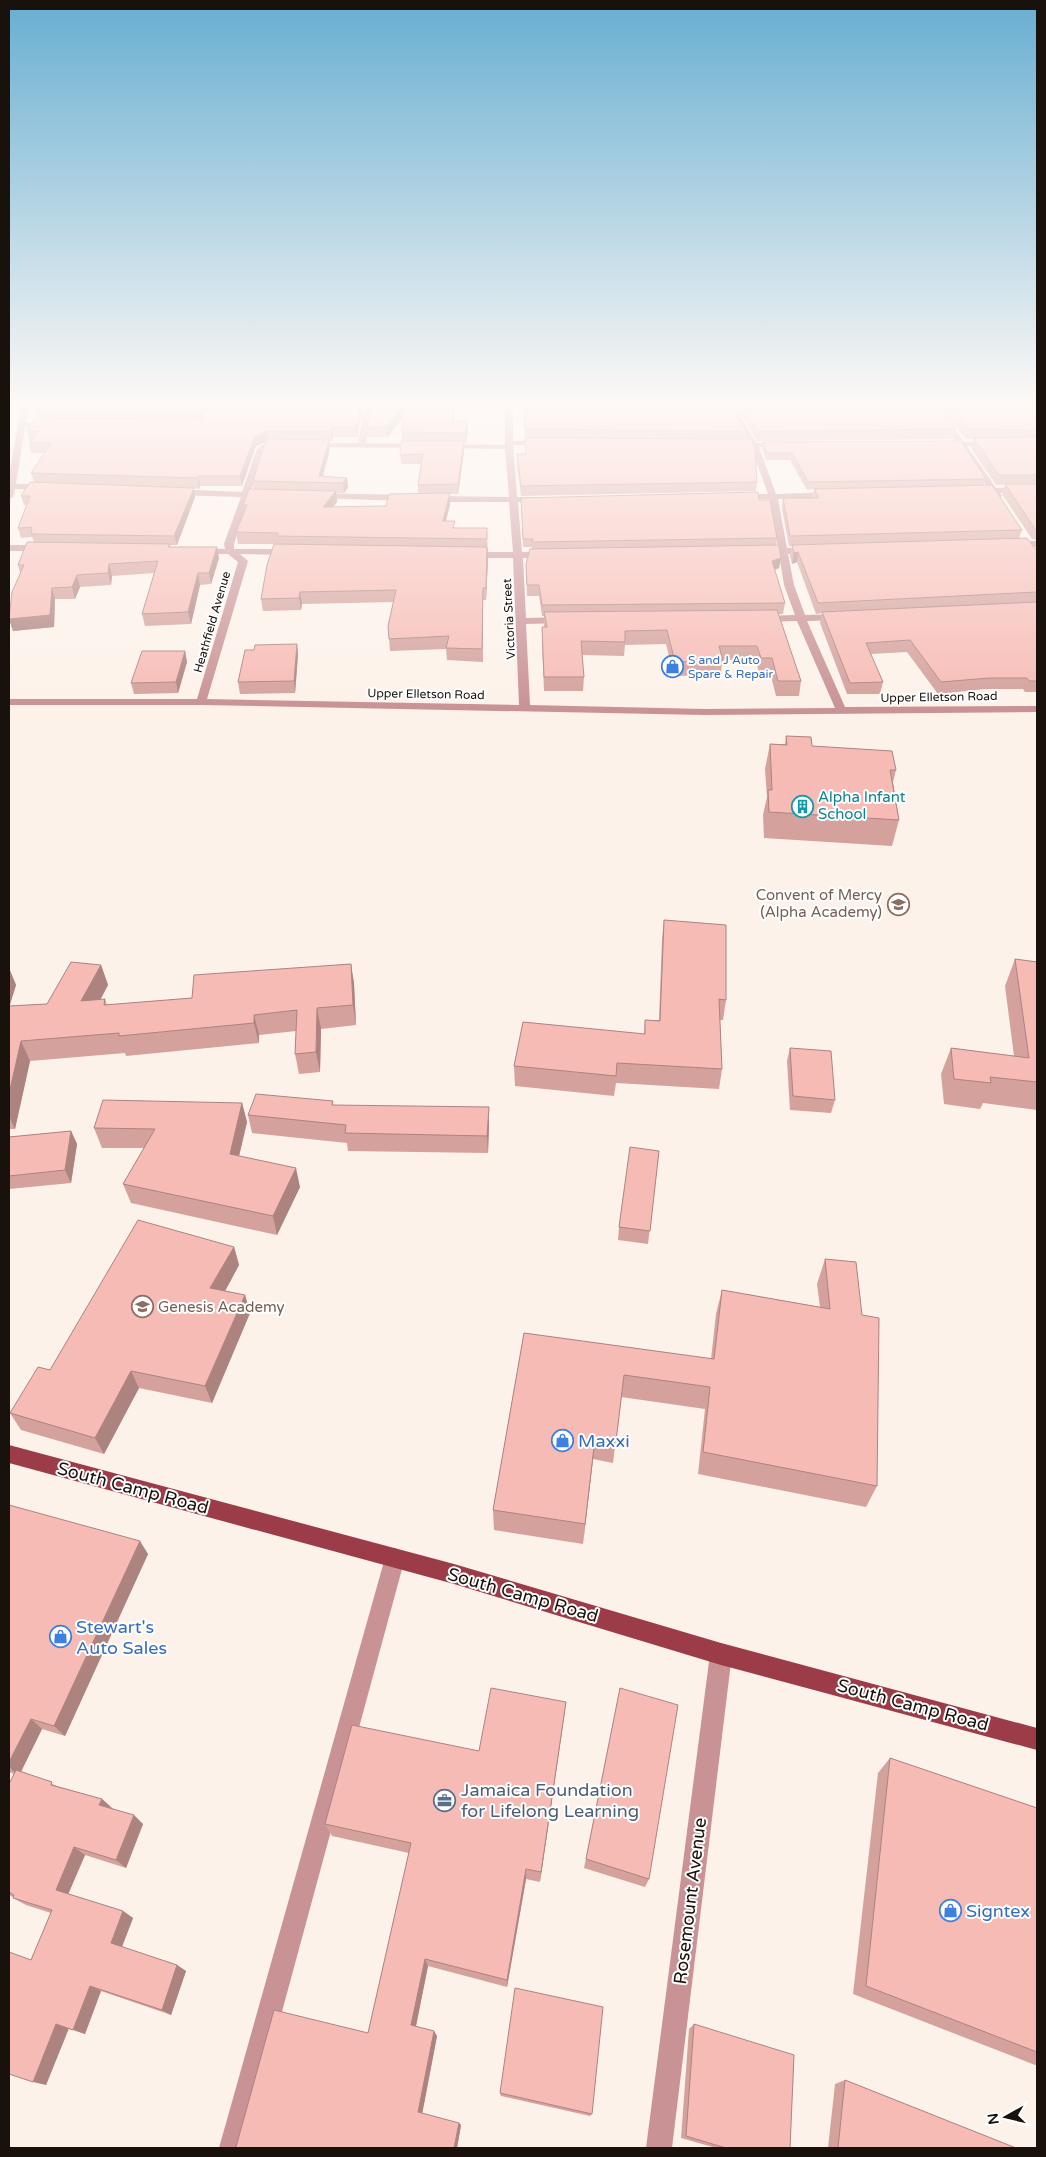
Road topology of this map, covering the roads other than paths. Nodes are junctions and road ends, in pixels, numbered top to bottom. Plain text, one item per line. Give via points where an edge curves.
1 (240, 509) edge
2 (515, 509) edge
3 (775, 509) edge
4 (1030, 544) edge
5 (998, 545) edge
6 (9, 548) edge
7 (57, 549) edge
8 (822, 550) edge
9 (192, 551) edge
10 (230, 551) junction
11 (782, 551) junction
12 (300, 552) edge
13 (753, 552) edge
14 (459, 554) edge
15 (518, 555) junction
16 (558, 555) edge
17 (850, 617) edge
18 (801, 619) junction
19 (571, 620) edge
20 (751, 620) edge
21 (521, 621) junction
22 (9, 702) edge
23 (201, 702) junction
24 (1037, 709) edge
25 (525, 710) junction
26 (842, 712) junction
27 (9, 1454) edge
28 (395, 1558) junction
29 (720, 1654) junction
30 (1037, 1739) edge
31 (232, 2148) edge
32 (659, 2148) edge

1 - 10 street, Heathfield Avenue via 228,544
2 - 15 street, Victoria Street
3 - 11 street
4 - 5 street
6 - 7 street
8 - 11 street
9 - 10 street
10 - 12 street
10 - 23 street, Heathfield Avenue via 242,561
11 - 13 street
11 - 18 street
14 - 15 street
15 - 16 street
15 - 21 street, Victoria Street
17 - 18 street
18 - 20 street
18 - 26 street
19 - 21 street
21 - 25 street, Victoria Street
22 - 23 street, Upper Elletson Road
23 - 25 street, Upper Elletson Road
24 - 26 street, Upper Elletson Road
25 - 26 street, Upper Elletson Road
27 - 28 main road, South Camp Road
28 - 29 main road, South Camp Road
28 - 31 street
29 - 30 main road, South Camp Road
29 - 32 street, Rosemount Avenue

